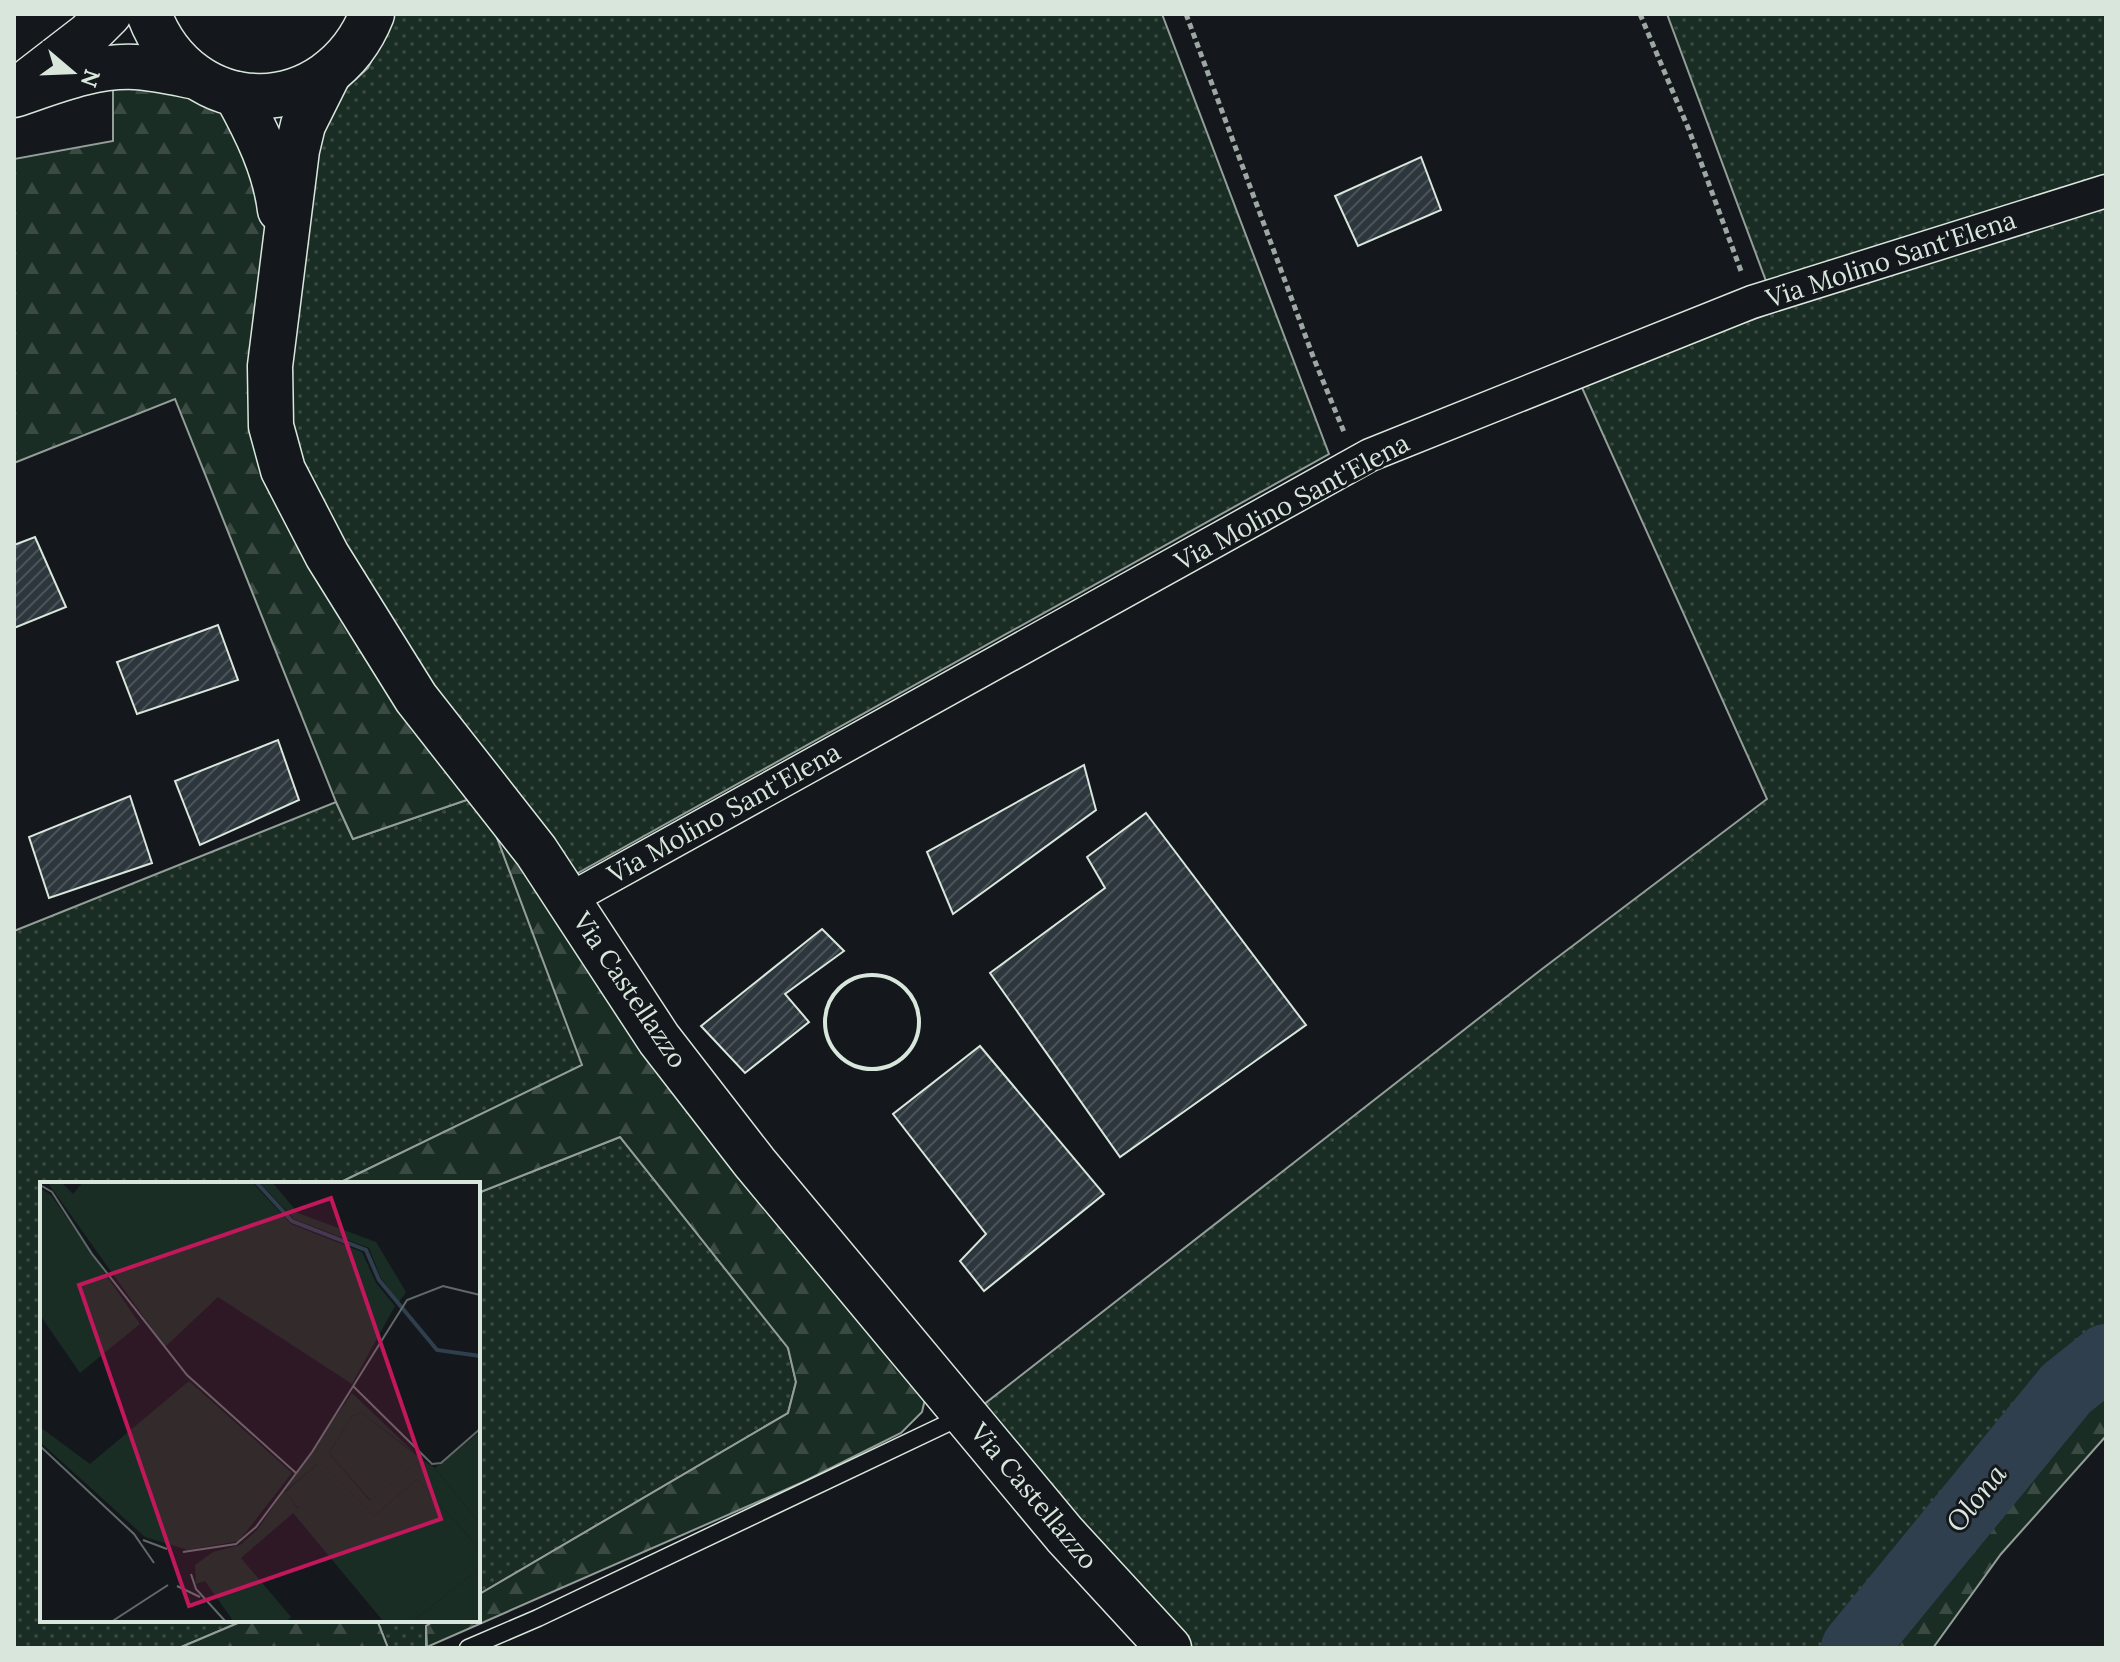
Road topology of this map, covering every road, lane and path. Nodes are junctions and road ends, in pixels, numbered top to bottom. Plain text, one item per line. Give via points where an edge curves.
1 (109, 14) edge
2 (149, 14) edge
3 (372, 14) edge
4 (1186, 14) edge
5 (1640, 14) edge
6 (329, 73) junction
7 (196, 77) junction
8 (14, 94) edge
9 (236, 94) junction
10 (2106, 191) edge
11 (285, 248) junction
12 (1752, 302) junction
13 (1356, 462) junction
14 (568, 900) junction
15 (966, 1415) junction
16 (468, 1648) edge
17 (1169, 1648) edge

1 - 8 street
2 - 7 street via 165,47
3 - 6 street via 356,45
4 - 13 path
5 - 12 path
6 - 9 street via 285,94
6 - 11 street, Via Castellazzo via 303,125
7 - 8 street via 124,67 86,72
7 - 9 street
9 - 11 street, Via Castellazzo via 267,155
10 - 12 street, Via Molino Sant'Elena
11 - 14 street, Via Castellazzo via 269,398 283,470 335,568 416,698
12 - 13 street, Via Molino Sant'Elena
13 - 14 street, Via Molino Sant'Elena
14 - 15 street, Via Castellazzo via 659,1039 755,1163
15 - 16 lane
15 - 17 street, Via Castellazzo via 1065,1535

